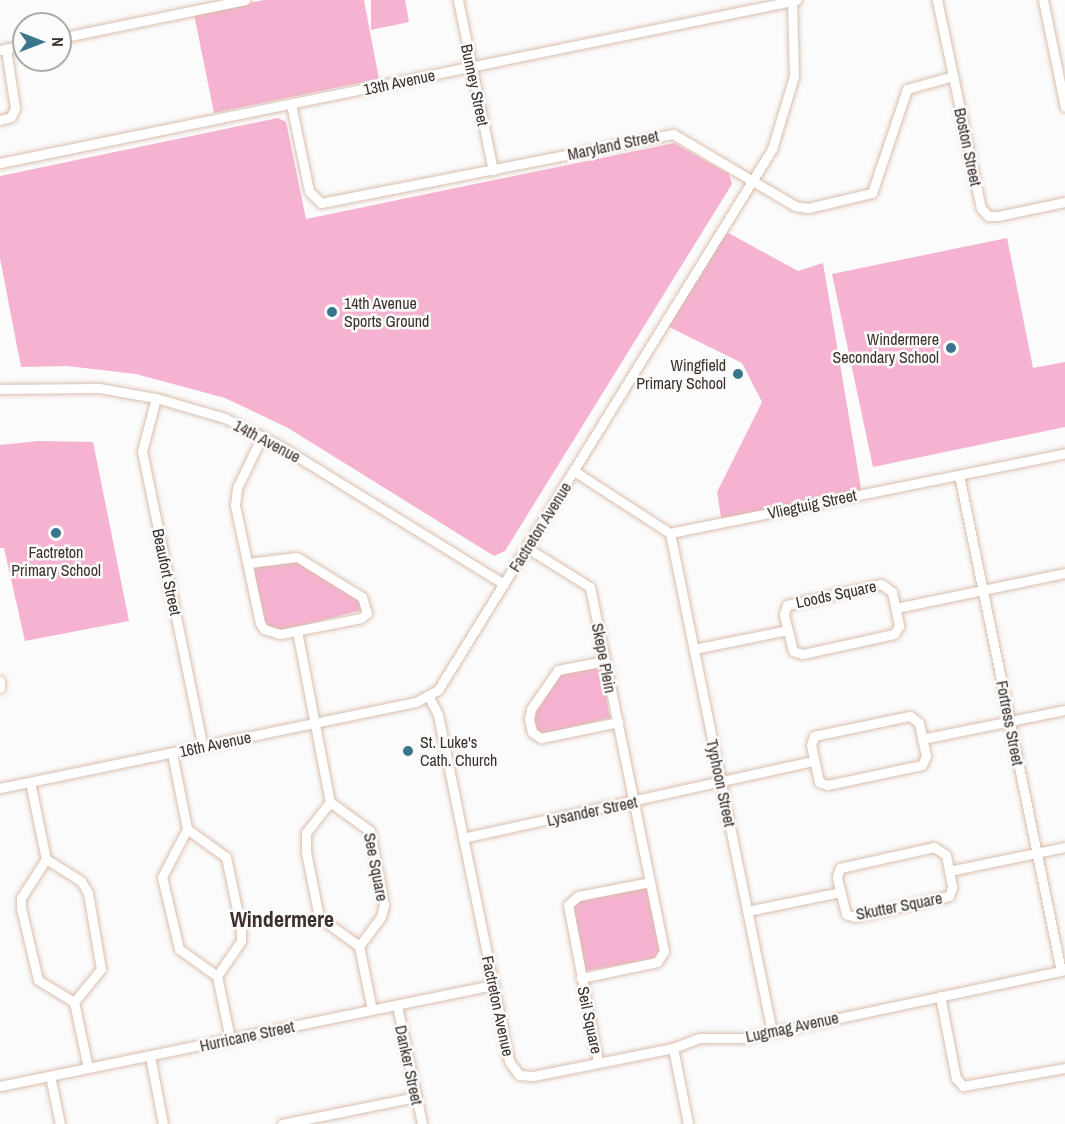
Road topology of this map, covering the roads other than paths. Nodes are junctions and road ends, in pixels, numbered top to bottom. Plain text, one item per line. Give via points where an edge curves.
1 (245, 0) edge
2 (458, 0) edge
3 (794, 0) edge
4 (937, 0) edge
5 (1043, 0) edge
6 (72, 36) edge
7 (3, 50) edge
8 (472, 67) junction
9 (953, 76) junction
10 (291, 104) junction
11 (1065, 107) edge
12 (0, 120) edge
13 (0, 163) edge
14 (493, 170) junction
15 (753, 181) junction
16 (1065, 202) edge
17 (0, 389) edge
18 (156, 398) junction
19 (262, 436) junction
20 (1065, 453) edge
21 (574, 471) junction
22 (959, 475) junction
23 (670, 533) junction
24 (527, 548) junction
25 (248, 563) junction
26 (1065, 573) edge
27 (504, 584) junction
28 (983, 590) junction
29 (896, 608) junction
30 (787, 630) junction
31 (297, 631) junction
32 (694, 650) junction
33 (605, 661) junction
34 (0, 681) edge
35 (0, 688) edge
36 (429, 697) junction
37 (1065, 710) edge
38 (1010, 721) junction
39 (618, 722) junction
40 (315, 723) junction
41 (922, 739) junction
42 (203, 747) junction
43 (172, 753) junction
44 (814, 761) junction
45 (30, 782) junction
46 (721, 784) junction
47 (0, 788) edge
48 (330, 802) junction
49 (634, 802) junction
50 (187, 829) junction
51 (463, 838) junction
52 (1065, 847) edge
53 (1037, 853) junction
54 (46, 859) junction
55 (949, 871) junction
56 (650, 882) junction
57 (840, 892) junction
58 (747, 911) junction
59 (359, 946) junction
60 (1063, 971) edge
61 (217, 976) junction
62 (581, 978) junction
63 (493, 985) junction
64 (940, 996) junction
65 (74, 1002) junction
66 (397, 1005) junction
67 (372, 1010) junction
68 (772, 1032) junction
69 (230, 1040) junction
70 (674, 1048) junction
71 (150, 1056) junction
72 (598, 1062) junction
73 (88, 1068) junction
74 (1065, 1068) edge
75 (519, 1075) joint
76 (50, 1076) junction
77 (0, 1086) edge
78 (416, 1096) junction
79 (60, 1124) edge
80 (163, 1124) edge
81 (282, 1124) edge
82 (422, 1124) edge
83 (688, 1124) edge

1 - 6 street
2 - 8 street, Bunney Street
3 - 8 street, 13th Avenue
3 - 15 street, Factreton Avenue via 796,38 791,91 782,127
4 - 9 street, Boston Street
5 - 11 street
7 - 12 street via 15,108 11,117
8 - 10 street, 13th Avenue
8 - 14 street, Bunney Street
9 - 15 street, Maryland Street via 907,89 875,187 867,196 802,208
9 - 16 street, Boston Street via 981,208 988,216
10 - 13 street, 13th Avenue
10 - 14 street, Maryland Street via 309,192 321,203
14 - 15 street, Maryland Street via 673,134
15 - 21 street, Factreton Avenue
17 - 18 street, 14th Avenue via 76,387
18 - 19 street, 14th Avenue via 225,418
18 - 42 street, Beaufort Street via 142,452
19 - 25 street via 237,488 235,505
19 - 27 street, 14th Avenue
20 - 22 street, Vliegtuig Street
21 - 23 street
21 - 24 street, Factreton Avenue
22 - 23 street, Vliegtuig Street
22 - 28 street, Fortress Street
23 - 32 street, Typhoon Street
24 - 27 street, Factreton Avenue
24 - 33 street, Skepe Plein via 589,584
25 - 31 street via 264,629 272,634
25 - 31 street via 297,557 362,597 368,605 368,613 361,618
26 - 28 street, Loods Square
27 - 36 street, Factreton Avenue via 444,683
28 - 29 street, Loods Square
28 - 38 street, Fortress Street
29 - 30 street, Loods Square via 898,629 882,637 799,654 791,648
29 - 30 street, Loods Square via 891,589 884,584 830,594 787,605
30 - 32 street, Loods Square
31 - 40 street
32 - 46 street, Typhoon Street
33 - 39 street, Skepe Plein
33 - 39 street via 558,670 531,709 529,719 532,732 541,738
34 - 35 street
36 - 40 street, 16th Avenue
36 - 51 street, Factreton Avenue via 438,715
37 - 38 street
38 - 41 street
38 - 53 street, Fortress Street
39 - 49 street, Skepe Plein
40 - 42 street, 16th Avenue
40 - 48 street
41 - 44 street via 915,717 897,718 816,735 810,743
41 - 44 street via 926,758 921,766 851,781 824,785 818,780
42 - 43 street, 16th Avenue
43 - 45 street, 16th Avenue
43 - 50 street
44 - 46 street, Lysander Street
45 - 47 street, 16th Avenue
45 - 54 street
46 - 49 street, Lysander Street
46 - 58 street, Typhoon Street
48 - 59 street, See Square via 370,831 384,905 381,917
48 - 59 street via 304,841 312,882 322,922
49 - 51 street, Lysander Street
49 - 56 street, Seil Square
50 - 61 street via 162,877 179,949
50 - 61 street via 226,857 242,929 241,941
51 - 63 street, Factreton Avenue
52 - 53 street, Skutter Square
53 - 55 street, Skutter Square
53 - 60 street, Fortress Street
54 - 65 street via 21,898 21,908 38,980
54 - 65 street via 81,880 88,893 101,969
55 - 57 street, Skutter Square via 945,852 934,847 842,866 837,874
55 - 57 street, Skutter Square via 952,889 947,897 855,917 845,912
56 - 62 street, Seil Square via 662,957 653,963
56 - 62 street, Seil Square via 578,896 570,902 568,913
57 - 58 street, Skutter Square
58 - 68 street, Typhoon Street
59 - 67 street
60 - 64 street, Lugmag Avenue
61 - 69 street
62 - 72 street, Seil Square
63 - 66 street, Hurricane Street
63 - 75 street, Factreton Avenue via 510,1065
64 - 68 street, Lugmag Avenue
64 - 74 street via 956,1078 963,1086
65 - 73 street
66 - 67 street, Hurricane Street
66 - 78 street, Danker Street
67 - 69 street, Hurricane Street
68 - 70 street, Lugmag Avenue via 730,1039 699,1038
69 - 71 street, Hurricane Street
70 - 72 street, Lugmag Avenue
70 - 83 street
71 - 73 street, Hurricane Street
71 - 80 street
72 - 75 street, Lugmag Avenue via 533,1076
73 - 76 street, Hurricane Street
76 - 77 street, Hurricane Street
76 - 79 street
78 - 81 street
78 - 82 street, Danker Street

